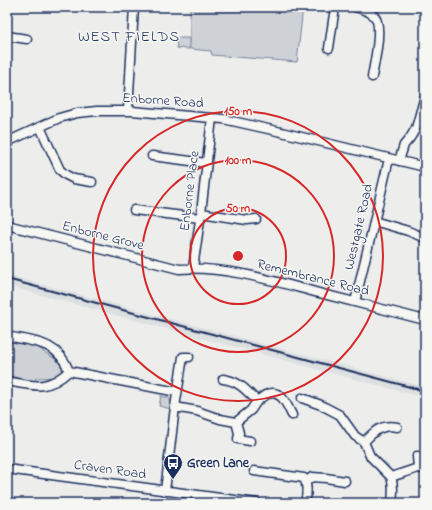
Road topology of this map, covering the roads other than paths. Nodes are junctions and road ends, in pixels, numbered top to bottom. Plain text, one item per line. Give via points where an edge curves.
1 (134, 7) edge
2 (335, 7) edge
3 (355, 7) edge
4 (7, 36) edge
5 (27, 39) dead end
6 (329, 48) dead end
7 (372, 77) dead end
8 (425, 96) edge
9 (128, 111) junction
10 (212, 118) junction
11 (40, 126) junction
12 (7, 142) edge
13 (152, 156) dead end
14 (389, 159) junction
15 (398, 161) junction
16 (206, 163) junction
17 (425, 168) edge
18 (92, 182) dead end
19 (134, 210) dead end
20 (201, 216) junction
21 (256, 219) dead end
22 (374, 221) junction
23 (7, 225) edge
24 (425, 238) edge
25 (193, 268) junction
26 (355, 302) junction
27 (425, 320) edge
28 (7, 336) edge
29 (189, 356) dead end
30 (69, 371) junction
31 (223, 379) dead end
32 (7, 381) edge
33 (177, 392) junction
34 (302, 398) dead end
35 (257, 401) junction
36 (175, 407) junction
37 (292, 415) dead end
38 (236, 422) junction
39 (397, 426) dead end
40 (250, 441) dead end
41 (364, 442) junction
42 (417, 456) dead end
43 (7, 469) edge
44 (421, 469) edge
45 (254, 470) dead end
46 (310, 476) junction
47 (391, 477) junction
48 (345, 481) dead end
49 (165, 491) junction
50 (223, 501) edge
51 (257, 503) edge
52 (306, 503) edge
53 (392, 503) edge

1 - 9 street
2 - 6 street
3 - 7 street via 375,17 378,26
4 - 5 street
8 - 15 street via 416,128 404,145
9 - 10 street, Enborne Road
9 - 11 street, Enborne Road via 84,112
10 - 14 street, Enborne Road via 277,131
10 - 16 street, Enborne Place
11 - 12 street, Enborne Road
11 - 18 street via 60,170 70,177 83,177
13 - 16 street
14 - 15 street, Enborne Road
14 - 22 street, Westgate Road
15 - 17 street, Enborne Road
16 - 20 street, Enborne Place
19 - 20 street
20 - 21 street
20 - 25 street, Enborne Place
22 - 24 street
22 - 26 street, Westgate Road
23 - 25 street, Enborne Grove via 179,269
25 - 26 street, Remembrance Road via 218,269 262,278
26 - 27 street, Remembrance Road
28 - 30 street via 42,343 54,349 65,360
29 - 33 street via 183,357
30 - 32 street via 49,384 31,385
30 - 33 street
31 - 35 street via 239,384
33 - 36 street
34 - 41 street via 340,415 355,436
35 - 37 street via 266,394 274,393 282,397
35 - 38 street
36 - 38 street
36 - 49 street
38 - 40 street via 238,439
39 - 41 street via 382,426
41 - 47 street via 370,456
42 - 44 street
43 - 49 street, Craven Road
44 - 47 street
45 - 46 street via 304,478
46 - 48 street
46 - 52 street
47 - 53 street
49 - 50 street, Craven Road
50 - 51 street, Craven Road

